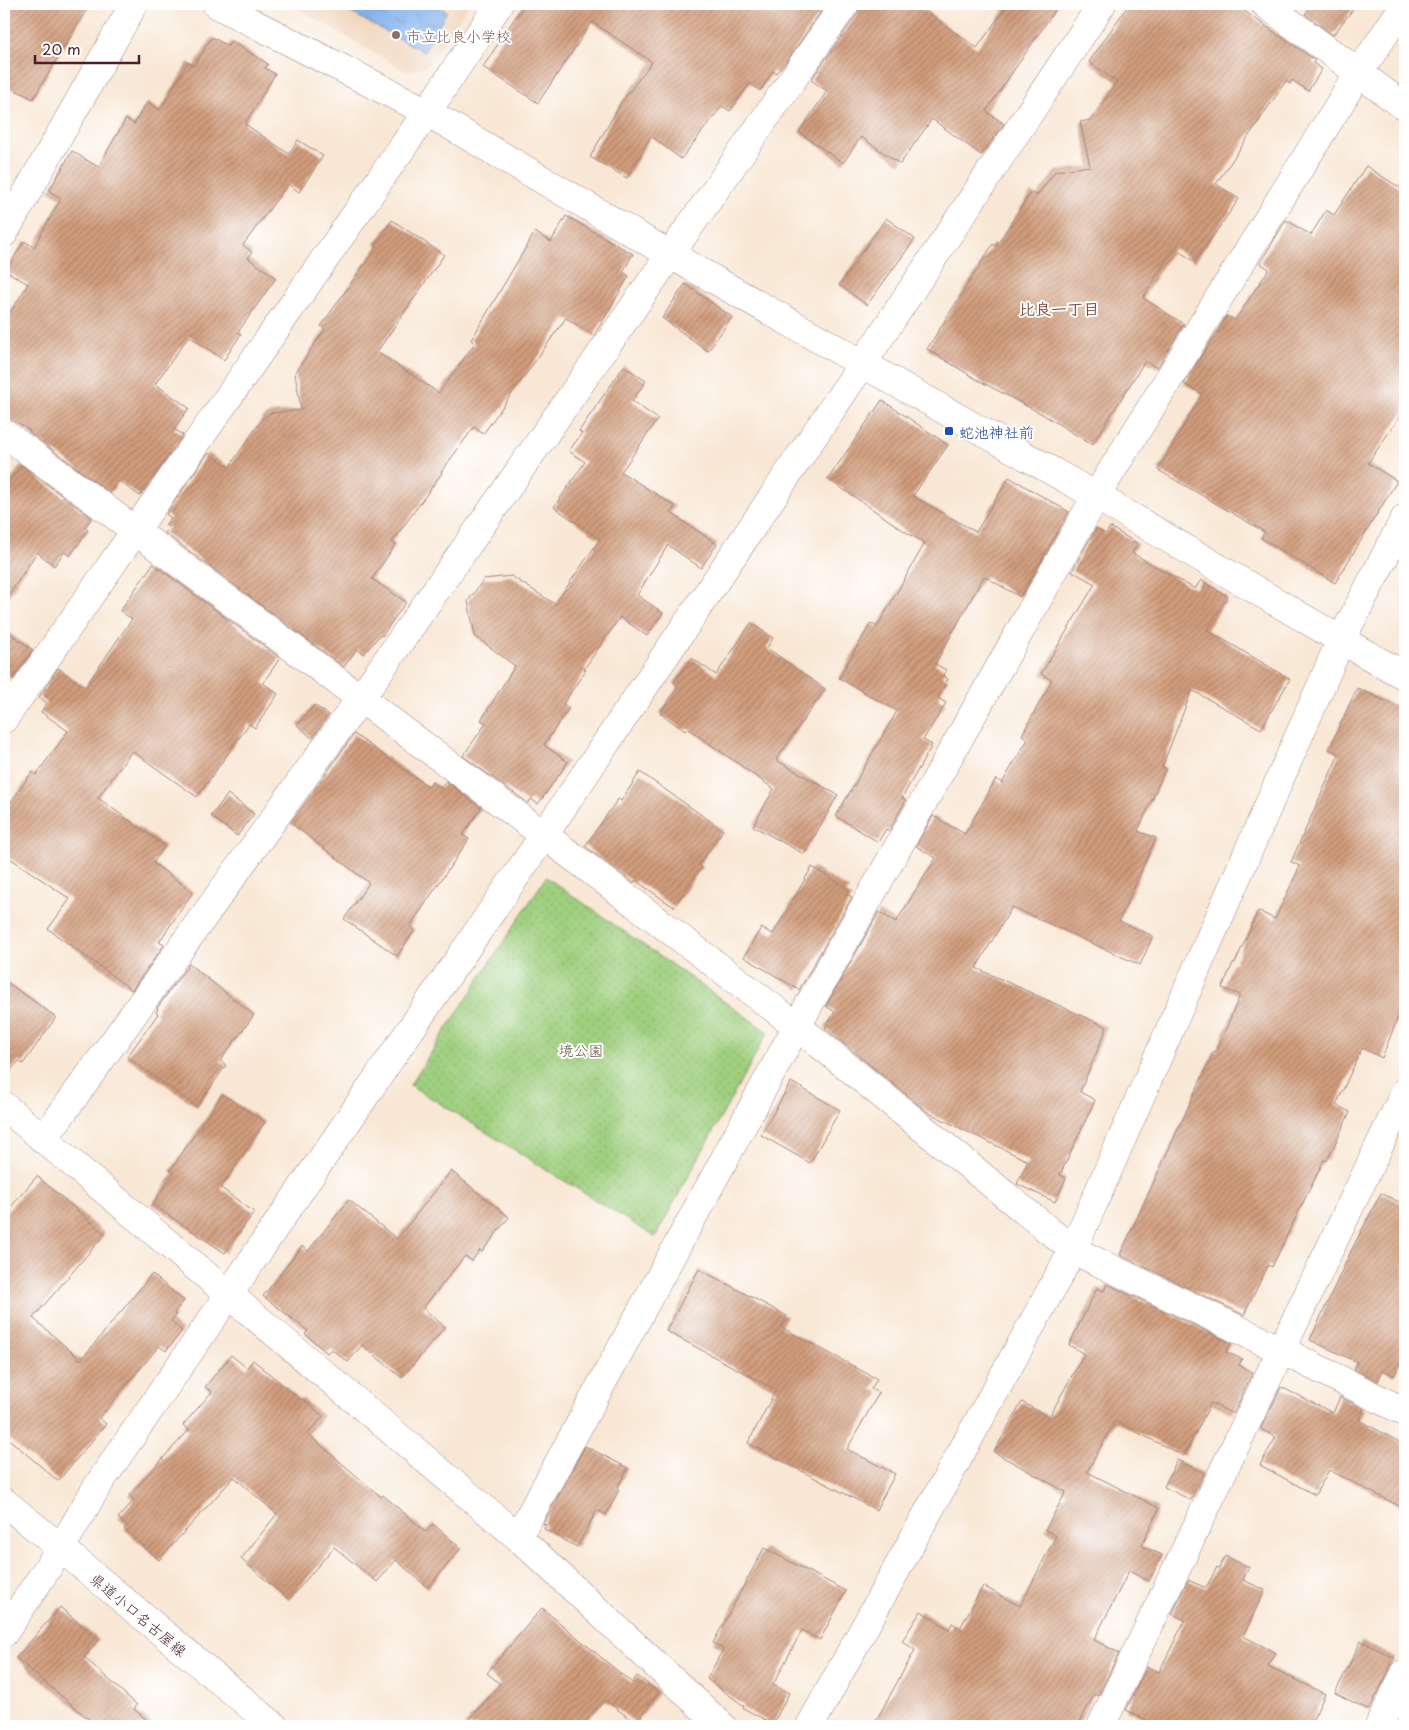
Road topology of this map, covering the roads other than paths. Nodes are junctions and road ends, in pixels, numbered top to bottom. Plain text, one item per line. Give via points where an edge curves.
1 (134, 4) edge
2 (216, 4) edge
3 (499, 4) edge
4 (845, 4) edge
5 (1102, 4) edge
6 (1265, 4) edge
7 (1405, 4) edge
8 (1358, 74) junction
9 (1405, 107) edge
10 (427, 112) junction
11 (4, 233) edge
12 (669, 254) junction
13 (863, 363) junction
14 (4, 433) edge
15 (1096, 496) junction
16 (1405, 518) edge
17 (134, 530) junction
18 (1341, 640) junction
19 (1405, 676) edge
20 (360, 699) junction
21 (4, 719) edge
22 (544, 835) junction
23 (797, 1026) junction
24 (1405, 1092) edge
25 (4, 1106) edge
26 (44, 1140) junction
27 (1073, 1250) junction
28 (228, 1294) junction
29 (1281, 1350) junction
30 (1405, 1412) edge
31 (4, 1502) edge
32 (518, 1537) junction
33 (61, 1548) junction
34 (4, 1633) edge
35 (1405, 1673) edge
36 (274, 1726) edge
37 (722, 1726) edge
38 (810, 1726) edge
39 (1101, 1726) edge
40 (1379, 1726) edge

1 - 11 street
2 - 10 street
3 - 10 street
4 - 12 street
5 - 13 street
6 - 8 street
7 - 8 street
8 - 9 street
8 - 15 street
10 - 12 street
10 - 17 street
12 - 13 street
12 - 20 street
13 - 15 street
13 - 22 street
14 - 17 street
15 - 18 street
15 - 23 street
16 - 18 street
17 - 20 street
17 - 21 street
18 - 19 street
18 - 27 street
20 - 22 street
20 - 26 street
22 - 23 street
22 - 28 street
23 - 27 street
23 - 32 street
24 - 29 street
25 - 26 street
26 - 28 street
27 - 29 street
27 - 38 street
28 - 32 street
28 - 33 street via 98,1484
29 - 30 street
29 - 39 street
31 - 33 street, 県道小口名古屋線
32 - 37 street
33 - 34 street
33 - 36 street, 県道小口名古屋線
35 - 40 street

